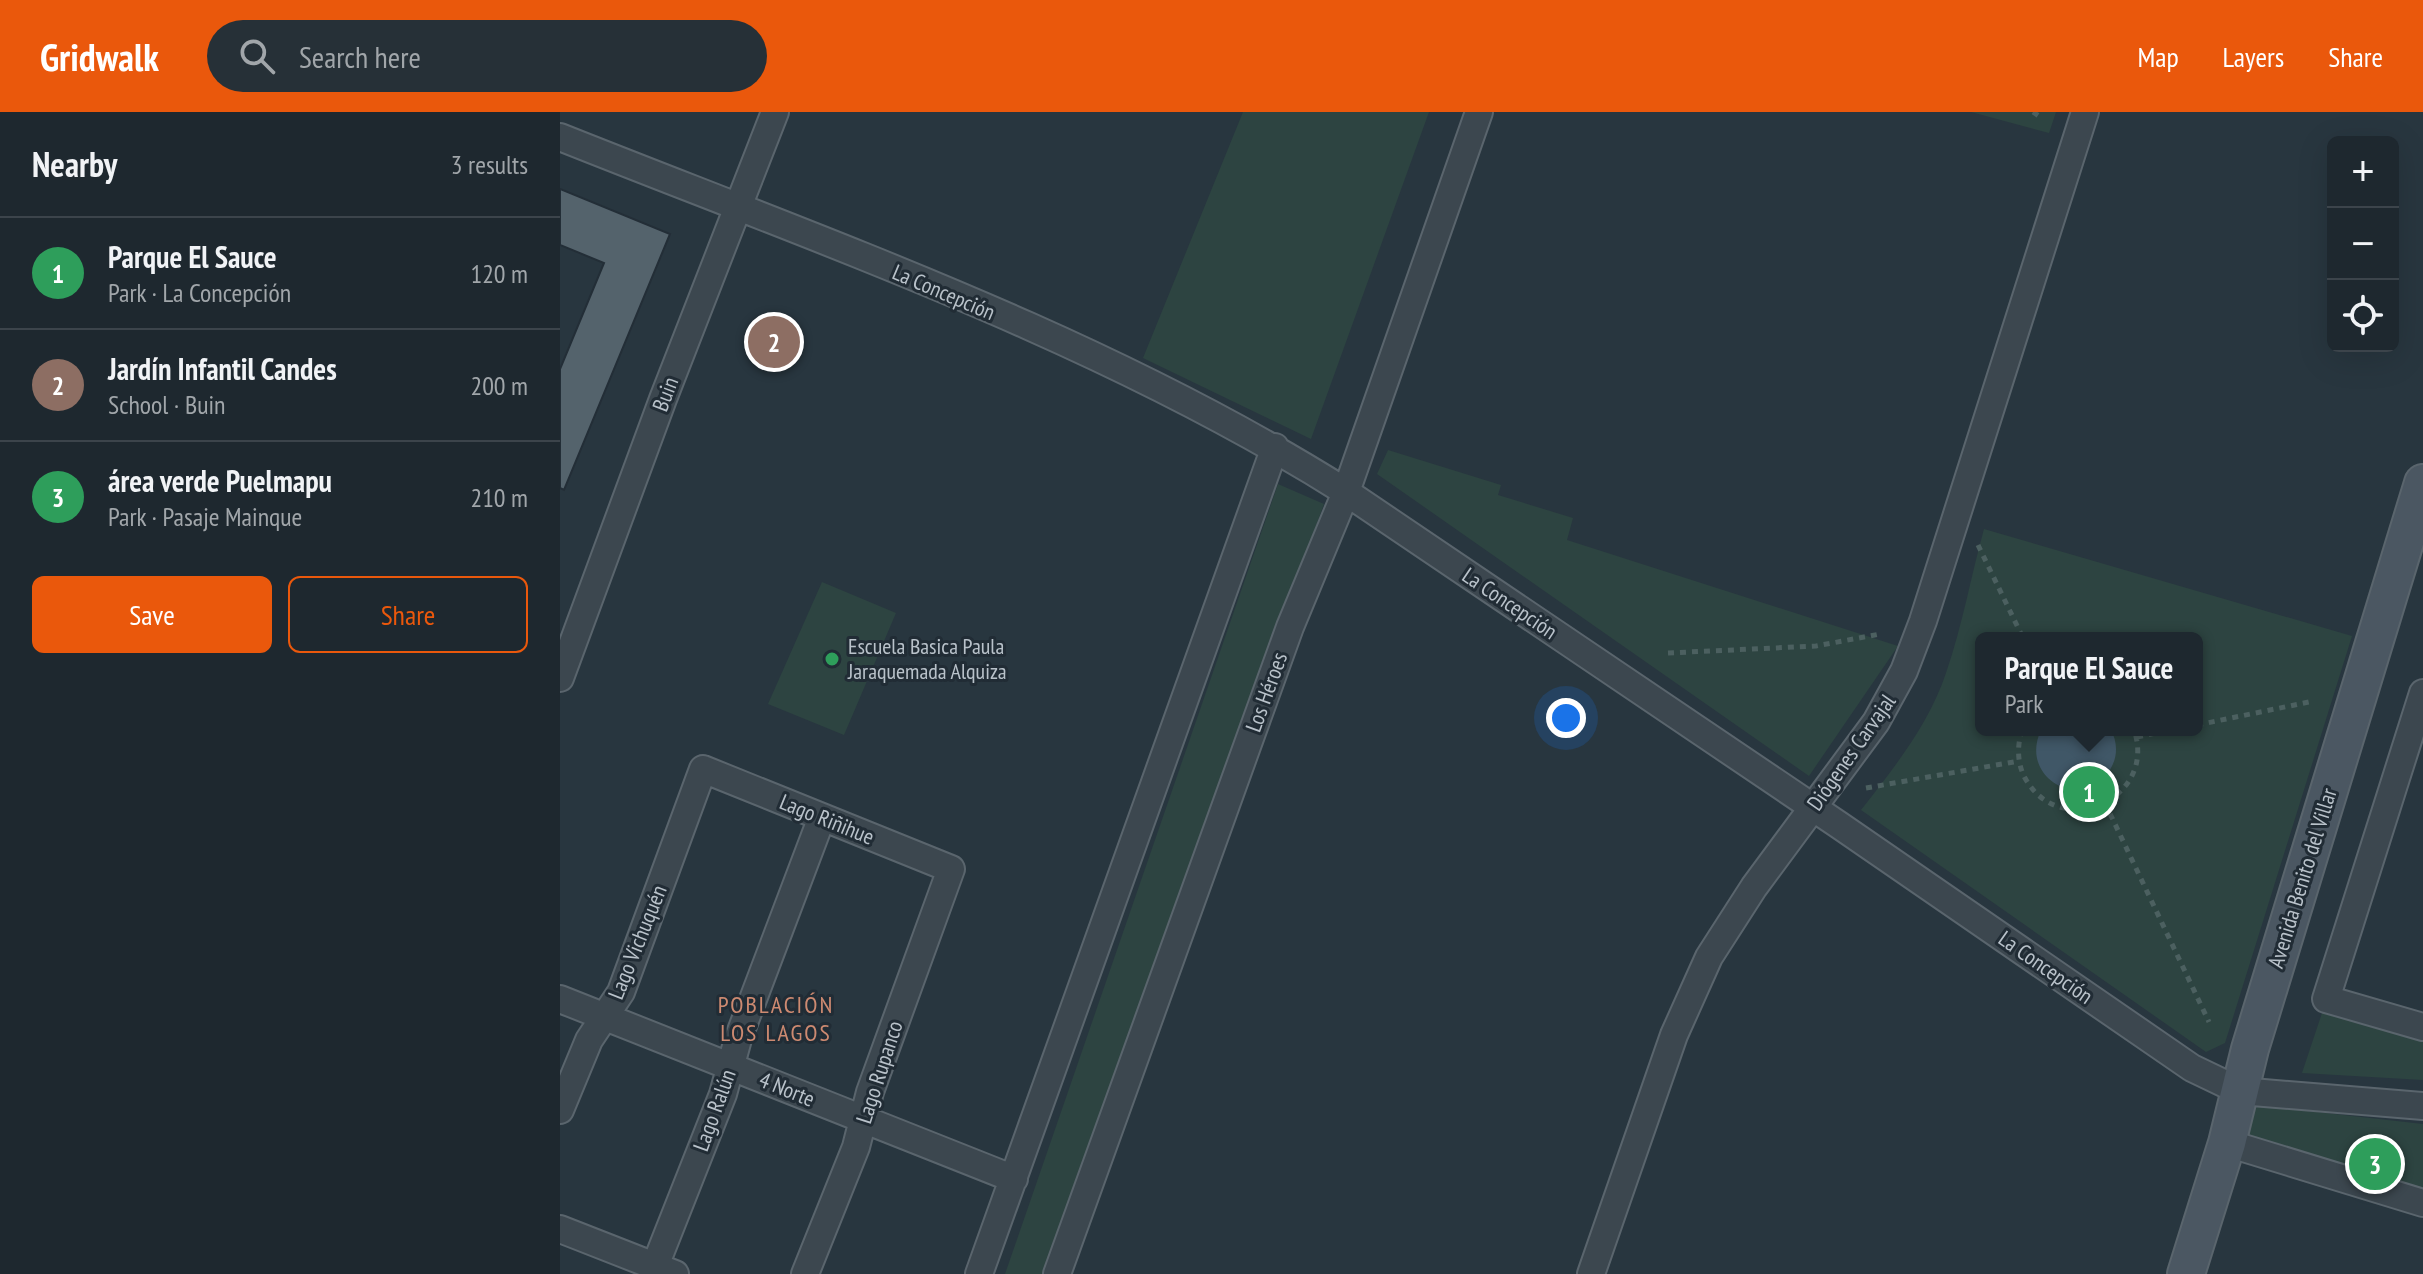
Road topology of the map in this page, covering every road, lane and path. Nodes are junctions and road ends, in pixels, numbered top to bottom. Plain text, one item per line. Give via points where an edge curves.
1 (775, 112) edge
2 (1479, 112) edge
3 (2033, 112) edge
4 (2085, 112) edge
5 (2042, 118) dead end
6 (560, 137) edge
7 (737, 208) junction
8 (1275, 447) junction
9 (2423, 483) edge
10 (1346, 492) junction
11 (1978, 545) dead end
12 (2020, 632) edge
13 (1880, 634) dead end
14 (1668, 653) dead end
15 (560, 678) edge
16 (2423, 693) edge
17 (2309, 702) dead end
18 (2203, 724) edge
19 (2021, 736) edge
20 (2135, 736) edge
21 (2019, 761) junction
22 (703, 769) joint
23 (1866, 788) dead end
24 (2105, 803) junction
25 (1813, 808) junction
26 (822, 817) junction
27 (951, 869) joint
28 (560, 999) edge
29 (605, 1017) junction
30 (2209, 1022) dead end
31 (2423, 1027) edge
32 (730, 1066) junction
33 (2240, 1091) junction
34 (2423, 1106) edge
35 (560, 1110) edge
36 (863, 1119) junction
37 (2227, 1143) junction
38 (1014, 1179) junction
39 (2423, 1203) edge
40 (560, 1229) edge
41 (665, 1270) edge
42 (805, 1274) edge
43 (979, 1274) edge
44 (1057, 1274) edge
45 (1591, 1274) edge
46 (2186, 1274) edge

1 - 7 street, Buin
2 - 10 street, Los Héroes
3 - 5 path
4 - 25 street, Diógenes Carvajal via 1914,647 1876,722
6 - 7 street, La Concepción
7 - 8 street, La Concepción via 1071,346
7 - 15 street, Buin
8 - 10 street, La Concepción
8 - 38 street
9 - 33 street, Avenida Benito del Villar
10 - 25 street, La Concepción
10 - 44 street, Los Héroes via 1290,627
11 - 12 path
13 - 14 path via 1816,646
16 - 31 street via 2326,999
17 - 18 path
19 - 21 path
20 - 24 path via 2132,776
21 - 23 path
21 - 24 path via 2030,786 2051,803 2078,810
22 - 26 street, Lago Riñihue
22 - 29 street, Lago Vichuquén via 621,992
24 - 30 path
25 - 33 street, La Concepción via 2192,1068
25 - 45 street, Diógenes Carvajal via 1730,921 1690,995
26 - 27 street, Lago Riñihue
26 - 32 street, Lago Ralún
27 - 36 street, Lago Rupanco
28 - 29 street, 4 Norte
29 - 32 street, 4 Norte
29 - 35 street, Lago Vichuquén via 589,1040
32 - 36 street, 4 Norte
32 - 41 street, Lago Ralún
33 - 34 street, La Concepción
33 - 37 street, Avenida Benito del Villar
36 - 38 street, 4 Norte
36 - 42 street, Lago Rupanco
37 - 39 street
37 - 46 street, Avenida Benito del Villar
38 - 43 street
40 - 41 street

